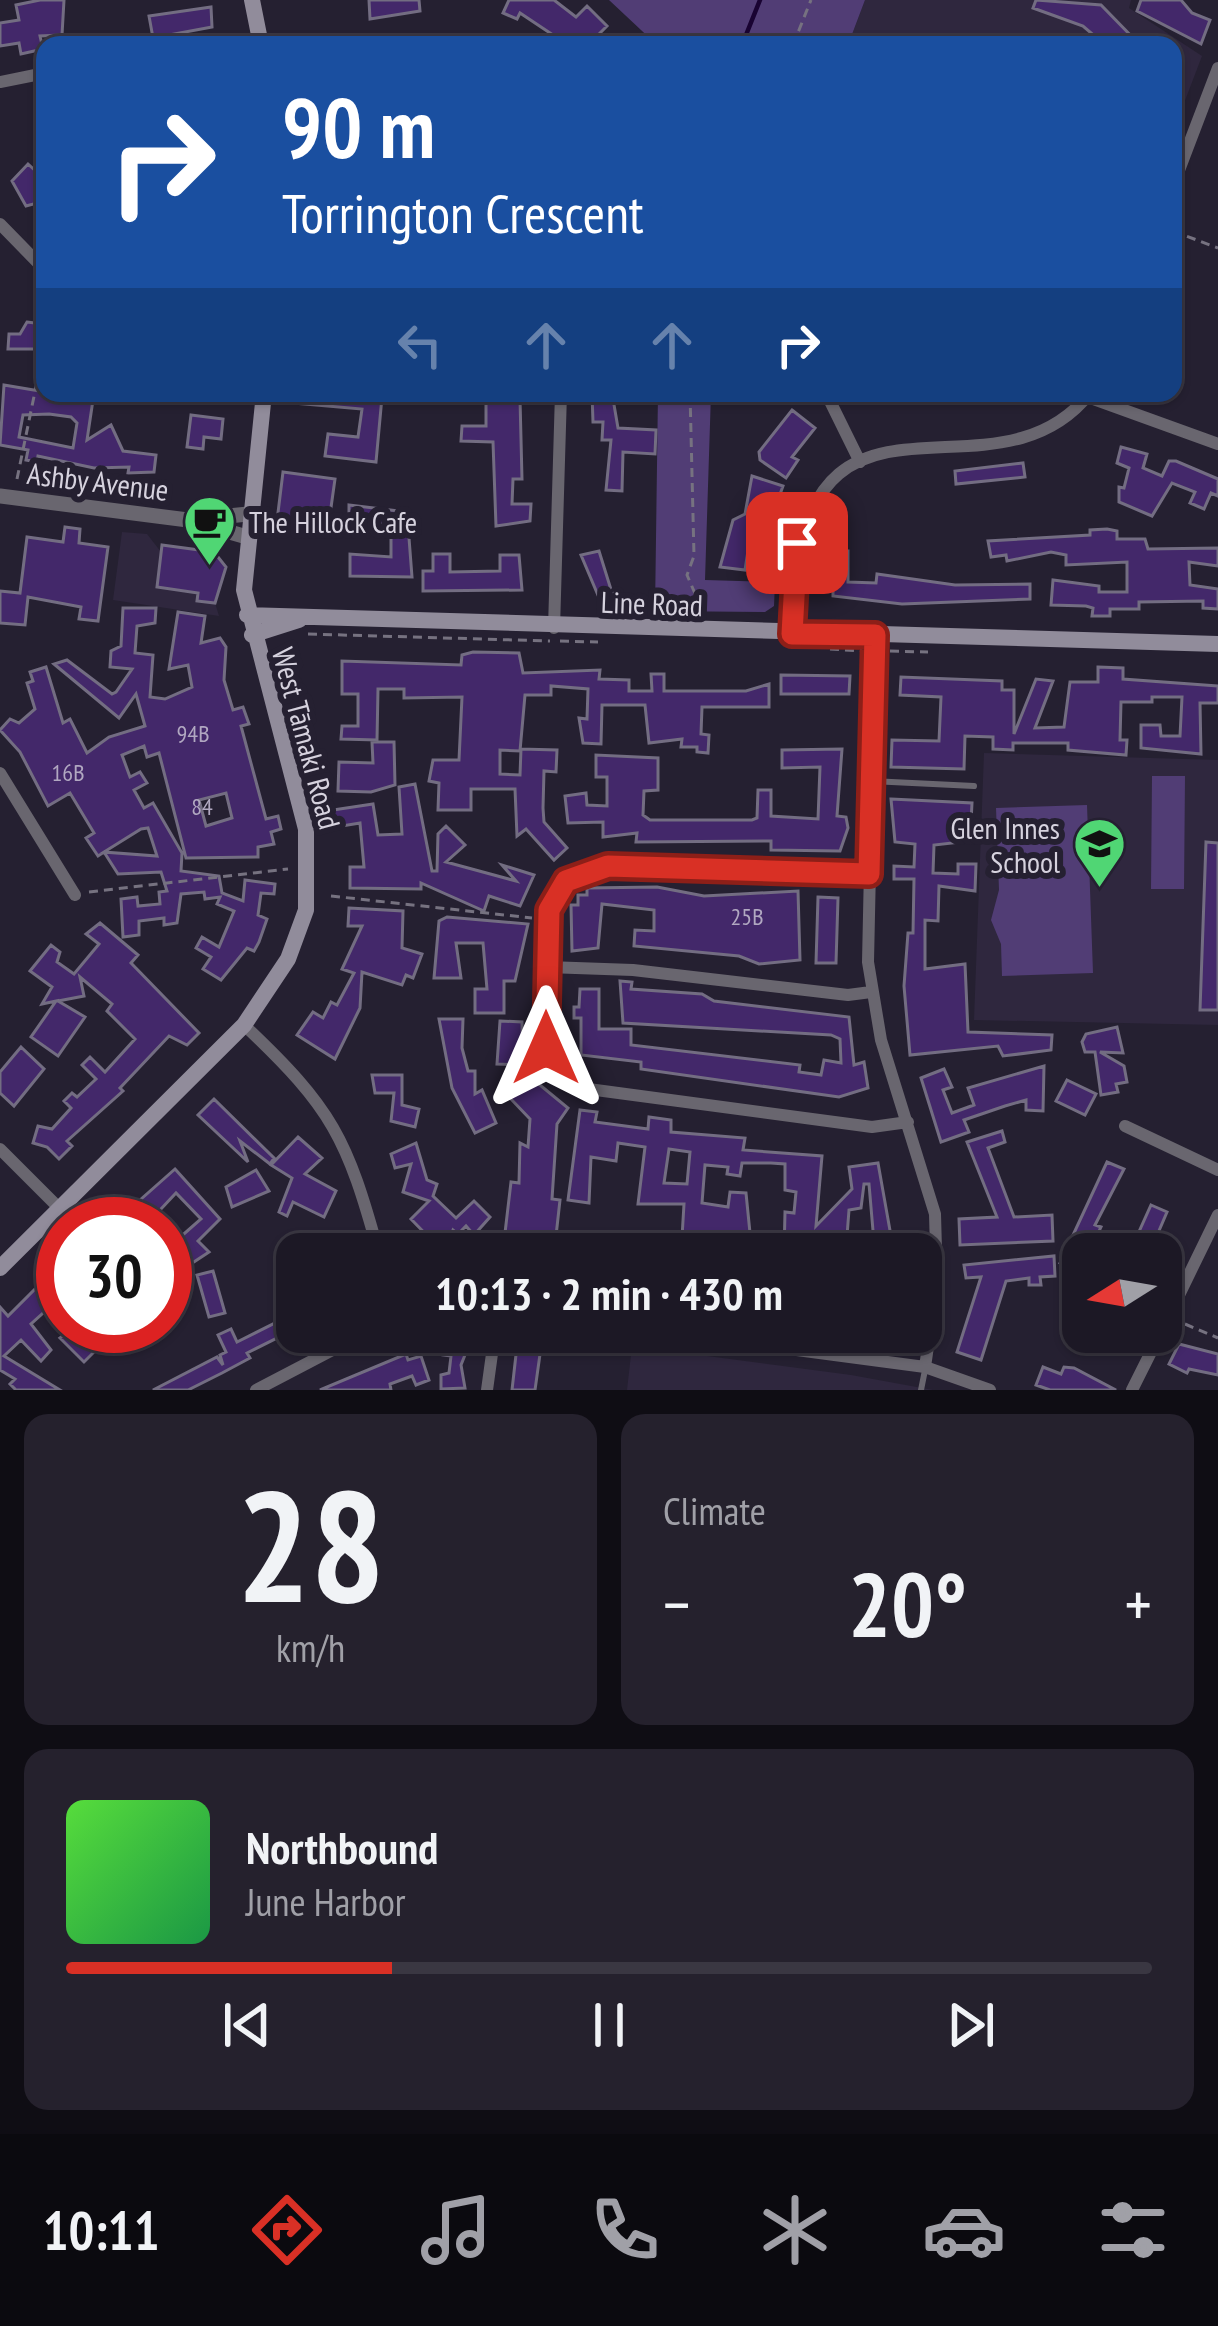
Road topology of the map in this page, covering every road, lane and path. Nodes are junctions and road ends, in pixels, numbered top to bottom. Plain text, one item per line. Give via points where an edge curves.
1 (252, 0) edge
2 (811, 0) edge
3 (259, 36) edge
4 (797, 36) edge
5 (1218, 68) edge
6 (36, 76) edge
7 (0, 82) edge
8 (1213, 99) edge
9 (1182, 166) edge
10 (0, 224) edge
11 (1182, 234) edge
12 (1218, 248) edge
13 (36, 261) edge
14 (36, 387) edge
15 (263, 402) edge
16 (561, 402) edge
17 (690, 402) edge
18 (830, 402) edge
19 (1082, 402) edge
20 (1107, 402) edge
21 (1218, 444) edge
22 (860, 462) junction
23 (17, 479) dead end
24 (0, 496) edge
25 (248, 514) junction
26 (188, 520) junction
27 (247, 537) junction
28 (703, 614) dead end
29 (247, 615) junction
30 (300, 620) junction
31 (554, 628) junction
32 (792, 634) junction
33 (252, 635) junction
34 (875, 635) junction
35 (1218, 644) edge
36 (0, 773) edge
37 (872, 781) junction
38 (974, 786) dead end
39 (290, 869) dead end
40 (869, 874) junction
41 (75, 895) joint
42 (331, 896) dead end
43 (535, 919) dead end
44 (547, 967) junction
45 (871, 992) junction
46 (244, 1025) junction
47 (908, 1122) junction
48 (1125, 1126) dead end
49 (0, 1150) edge
50 (1218, 1170) edge
51 (48, 1197) edge
52 (72, 1197) edge
53 (1218, 1215) edge
54 (36, 1233) edge
55 (372, 1233) edge
56 (0, 1268) edge
57 (1182, 1289) edge
58 (1185, 1324) dead end
59 (1218, 1338) edge
60 (327, 1353) edge
61 (492, 1353) edge
62 (819, 1353) edge
63 (1150, 1353) edge
64 (925, 1367) junction
65 (256, 1390) edge
66 (487, 1390) edge
67 (921, 1390) edge
68 (989, 1390) edge
69 (1132, 1390) edge

1 - 3 main road
2 - 4 path
5 - 8 street
6 - 7 street
8 - 9 street
10 - 13 street
11 - 12 path
14 - 23 path
15 - 25 main road, West Tāmaki Road
16 - 31 street
17 - 28 path via 694,556 687,574
18 - 22 street
19 - 22 street via 1036,434
20 - 21 street
22 - 32 street via 825,489 804,521
24 - 26 street, Ashby Avenue
25 - 26 street, Ashby Avenue
25 - 27 main road, West Tāmaki Road
26 - 27 street, Ashby Avenue
27 - 29 main road, West Tāmaki Road
29 - 30 main road, Line Road
29 - 33 main road, West Tāmaki Road
30 - 31 main road, Line Road
30 - 33 main road, Line Road
31 - 32 main road, Line Road
32 - 34 main road, Line Road
33 - 46 main road, West Tāmaki Road via 299,796 309,871 293,946
34 - 35 main road, Line Road
34 - 37 street
36 - 41 street
37 - 38 lane
37 - 40 street
39 - 41 path
40 - 44 street via 589,869 553,899
40 - 45 street
42 - 43 path
44 - 45 street
44 - 47 street via 546,1048 573,1084 872,1127
45 - 47 street
46 - 52 main road, West Tāmaki Road
46 - 55 street via 339,1131
47 - 64 street via 938,1243
48 - 50 street
49 - 51 street
53 - 57 street
54 - 56 main road, West Tāmaki Road
58 - 59 path
60 - 65 street
61 - 66 street
62 - 64 street
63 - 69 street
64 - 67 lane
64 - 68 street

